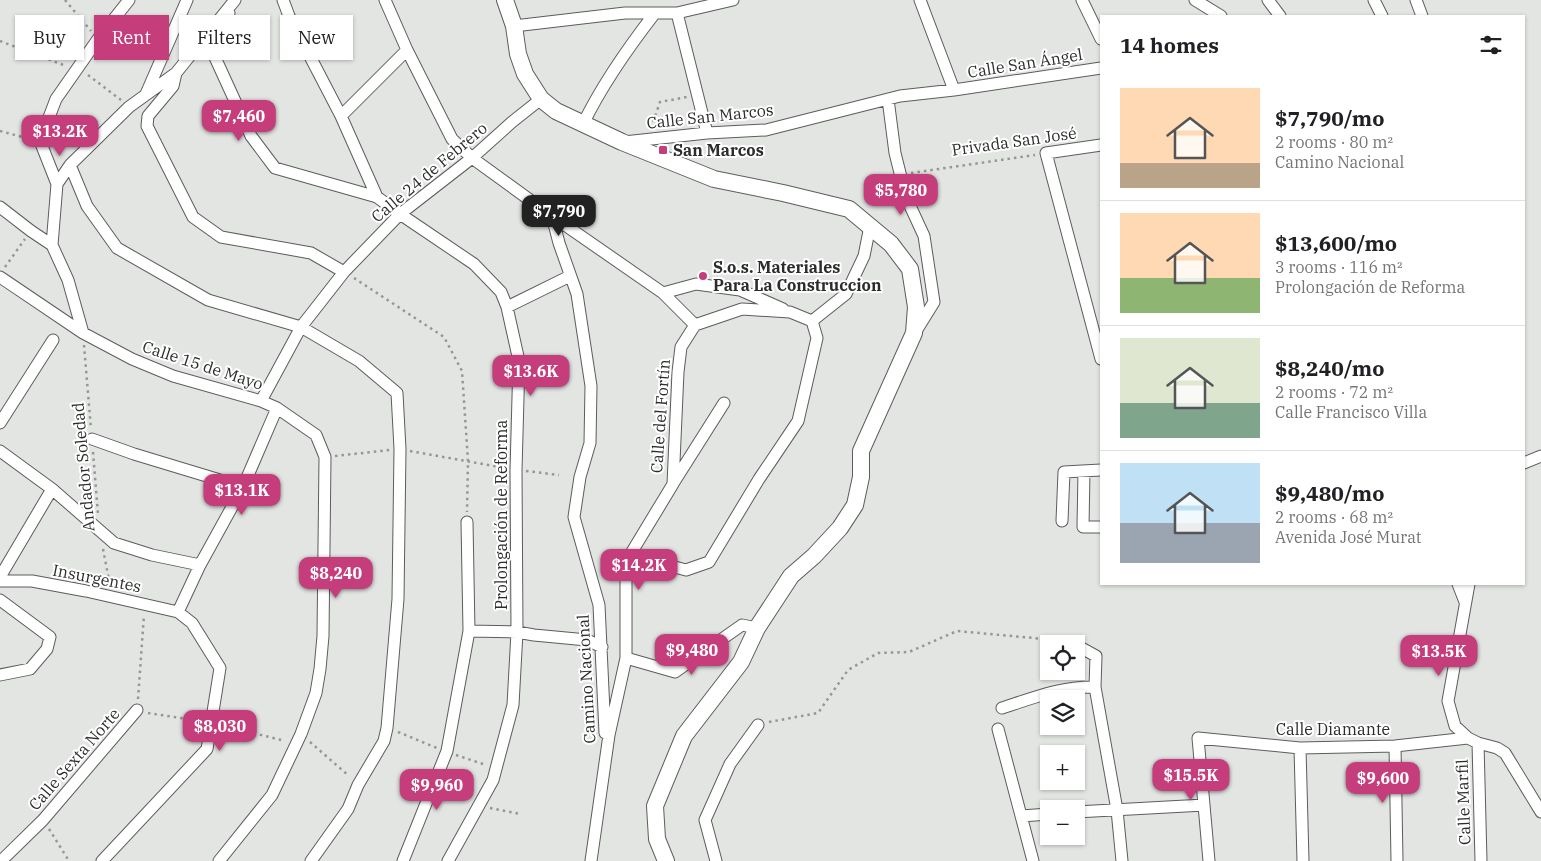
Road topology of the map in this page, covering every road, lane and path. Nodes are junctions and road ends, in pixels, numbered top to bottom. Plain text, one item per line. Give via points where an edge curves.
1 (65, 0) edge
2 (129, 0) edge
3 (187, 0) edge
4 (283, 0) edge
5 (385, 0) edge
6 (505, 0) edge
7 (733, 0) edge
8 (920, 0) edge
9 (1082, 0) edge
10 (1195, 0) edge
11 (1268, 0) edge
12 (1374, 0) edge
13 (1416, 0) edge
14 (234, 1) edge
15 (655, 13) junction
16 (677, 13) junction
17 (117, 15) edge
18 (1219, 15) edge
19 (1279, 15) edge
20 (1382, 15) edge
21 (1422, 15) edge
22 (514, 26) junction
23 (94, 34) edge
24 (1100, 37) edge
25 (0, 41) edge
26 (94, 45) edge
27 (407, 50) junction
28 (1100, 68) edge
29 (77, 70) junction
30 (176, 73) junction
31 (954, 90) junction
32 (146, 96) junction
33 (699, 96) junction
34 (541, 99) junction
35 (888, 99) junction
36 (129, 107) junction
37 (340, 116) junction
38 (584, 124) junction
39 (0, 131) edge
40 (707, 133) junction
41 (647, 138) junction
42 (40, 141) junction
43 (622, 142) junction
44 (1100, 145) edge
45 (1046, 153) junction
46 (472, 158) junction
47 (70, 165) junction
48 (901, 174) junction
49 (57, 184) junction
50 (377, 197) junction
51 (0, 207) edge
52 (400, 214) junction
53 (552, 216) junction
54 (870, 226) junction
55 (31, 232) junction
56 (52, 245) junction
57 (344, 272) junction
58 (0, 275) edge
59 (570, 276) junction
60 (663, 293) junction
61 (507, 307) junction
62 (790, 312) junction
63 (812, 322) junction
64 (695, 325) junction
65 (300, 327) junction
66 (83, 333) junction
67 (914, 333) junction
68 (53, 340) dead end
69 (1100, 355) edge
70 (261, 401) junction
71 (724, 403) dead end
72 (278, 408) junction
73 (0, 423) edge
74 (92, 439) junction
75 (400, 449) junction
76 (0, 451) edge
77 (1541, 456) edge
78 (325, 457) junction
79 (468, 461) junction
80 (1525, 464) edge
81 (516, 470) junction
82 (1100, 470) edge
83 (1084, 471) junction
84 (559, 475) dead end
85 (673, 484) junction
86 (243, 487) junction
87 (52, 489) junction
88 (1062, 521) dead end
89 (467, 522) joint
90 (1100, 527) edge
91 (99, 528) junction
92 (630, 555) junction
93 (200, 566) junction
94 (0, 579) edge
95 (1458, 585) edge
96 (1469, 585) edge
97 (112, 597) junction
98 (0, 600) edge
99 (1466, 603) junction
100 (145, 604) junction
101 (181, 614) junction
102 (757, 628) junction
103 (469, 632) junction
104 (517, 632) junction
105 (1040, 640) edge
106 (602, 647) junction
107 (1085, 650) edge
108 (626, 658) junction
109 (0, 675) edge
110 (1095, 687) junction
111 (1002, 708) dead end
112 (137, 710) joint
113 (758, 724) joint
114 (387, 728) junction
115 (998, 729) dead end
116 (302, 734) junction
117 (1473, 740) junction
118 (1395, 746) junction
119 (1300, 748) junction
120 (447, 751) junction
121 (606, 760) junction
122 (496, 768) junction
123 (358, 785) junction
124 (1204, 805) junction
125 (479, 806) junction
126 (1117, 810) junction
127 (1085, 812) edge
128 (1541, 812) edge
129 (520, 814) dead end
130 (1040, 815) edge
131 (1021, 816) junction
132 (43, 820) junction
133 (1, 861) edge
134 (69, 861) edge
135 (102, 861) edge
136 (219, 861) edge
137 (310, 861) edge
138 (403, 861) edge
139 (448, 861) edge
140 (592, 861) edge
141 (666, 861) edge
142 (716, 861) edge
143 (1033, 861) edge
144 (1122, 861) edge
145 (1208, 861) edge
146 (1303, 861) edge
147 (1397, 861) edge
148 (1481, 861) edge

1 - 23 path
2 - 17 street
3 - 32 street
4 - 37 street, Prolongación de Reforma
5 - 27 street
6 - 22 street
7 - 16 street
8 - 31 street
9 - 24 street
10 - 18 street
11 - 19 street
12 - 20 street
13 - 21 street
14 - 30 street
14 - 50 street via 213,53 251,136 275,168
15 - 16 street
15 - 22 street via 625,13
15 - 38 street via 598,94
16 - 33 street
22 - 34 street via 525,74
25 - 29 path
26 - 29 street
27 - 37 street
27 - 46 street via 452,139
28 - 31 street, Calle San Ángel
29 - 36 path via 86,73
29 - 42 street via 56,99
30 - 32 street
30 - 57 street via 172,86 148,116 147,126 193,217 221,237 311,253
31 - 35 street, Calle San Marcos
32 - 36 street
33 - 40 street
33 - 41 path via 660,102
34 - 38 street via 556,111
34 - 46 street, Calle 24 de Febrero
35 - 40 street, Calle San Marcos via 766,130
35 - 48 street
36 - 47 street
37 - 50 street, Prolongación de Reforma
38 - 43 street
39 - 42 path
40 - 41 street, Calle San Marcos
41 - 43 street, Calle San Marcos
42 - 49 street
43 - 54 street via 714,179 849,209
44 - 45 street, Privada San José
45 - 48 path, Privada San José
45 - 69 street
46 - 52 street, Calle 24 de Febrero
46 - 53 street
47 - 49 street
47 - 65 street via 87,206 116,248 208,300
48 - 67 street via 906,197 924,236 934,302
49 - 56 street
50 - 52 street, Prolongación de Reforma
51 - 55 street
52 - 57 street, Calle 24 de Febrero
52 - 61 street, Prolongación de Reforma via 474,264 501,292
53 - 59 street, Camino Nacional
53 - 60 street
54 - 63 street via 864,256 846,294
54 - 67 street via 891,244 910,269 916,307
55 - 56 street
55 - 58 path
56 - 66 street via 68,280
57 - 65 street, Calle 24 de Febrero
57 - 79 path, Prolongación de Reforma via 444,338 462,371
58 - 66 street, Calle 15 de Mayo
59 - 61 street
59 - 106 street, Camino Nacional via 577,294 591,386 590,443 580,477 574,517 599,605
60 - 62 street via 696,284 740,290
60 - 64 street
61 - 81 street, Prolongación de Reforma via 519,361
62 - 63 street
62 - 64 street via 742,309
63 - 92 street via 817,338 798,420 709,562 686,570
64 - 85 street, Calle del Fortín via 682,347 678,372
65 - 70 street, Calle 24 de Febrero
65 - 75 street via 359,362 397,393
66 - 70 street, Calle 15 de Mayo via 173,376
66 - 74 path, Andador Soledad
67 - 102 street via 862,451 862,477 855,504 840,528 791,576
68 - 73 street
70 - 72 street, Calle 15 de Mayo
71 - 85 street, Calle del Fortín
72 - 78 street, Calle 15 de Mayo via 316,436
72 - 86 street
74 - 86 street
74 - 91 path, Andador Soledad
75 - 78 path
75 - 79 path
75 - 114 street via 398,599
76 - 87 street
77 - 80 street
78 - 116 street via 323,636 316,693
79 - 81 path
79 - 89 path, Prolongación de Reforma
81 - 84 path
81 - 104 street, Prolongación de Reforma
82 - 83 street
83 - 88 street via 1064,472
83 - 90 street via 1083,527
85 - 92 street, Calle del Fortín
86 - 93 street
87 - 91 street
87 - 94 street
89 - 103 street, Prolongación de Reforma
91 - 93 street via 114,543
91 - 97 path, Andador Soledad
92 - 108 street, Calle del Fortín via 626,582
93 - 101 street
94 - 97 street, Insurgentes
95 - 99 street
96 - 99 street
97 - 100 street, Insurgentes
98 - 109 street via 50,637 47,649 30,669
99 - 117 street via 1448,701 1455,726
100 - 101 street, Insurgentes
100 - 112 path, Calle Sexta Norte
101 - 135 street via 192,623 220,668 207,749
102 - 108 street via 742,625 675,672
102 - 141 street via 741,662 684,736 655,806 657,839
103 - 104 street
103 - 120 street, Prolongación de Reforma
104 - 106 street via 587,640
104 - 122 street, Prolongación de Reforma via 514,705
105 - 113 path via 958,631 909,652 878,653 848,670 818,713
106 - 121 street, Camino Nacional
107 - 110 street via 1096,656
108 - 121 street, Calle del Fortín
110 - 111 street via 1047,693
110 - 126 street
112 - 132 street, Calle Sexta Norte
113 - 142 street via 730,764 705,820
114 - 120 path
114 - 123 street via 384,741
115 - 131 street
116 - 123 path
116 - 136 street via 272,795
117 - 118 street, Calle Diamante
117 - 128 street via 1505,753
117 - 148 street, Calle Marfil
118 - 119 street, Calle Diamante
118 - 147 street
119 - 124 street, Calle Diamante via 1198,738
119 - 146 street
120 - 122 path
120 - 138 street, Prolongación de Reforma
121 - 140 street, Calle del Fortín
122 - 125 street, Prolongación de Reforma
123 - 137 street via 348,809
124 - 126 street
124 - 145 street
125 - 129 path
125 - 139 street, Prolongación de Reforma
126 - 127 street
126 - 144 street
130 - 131 street
131 - 143 street
132 - 133 street, Calle Sexta Norte
132 - 134 path

